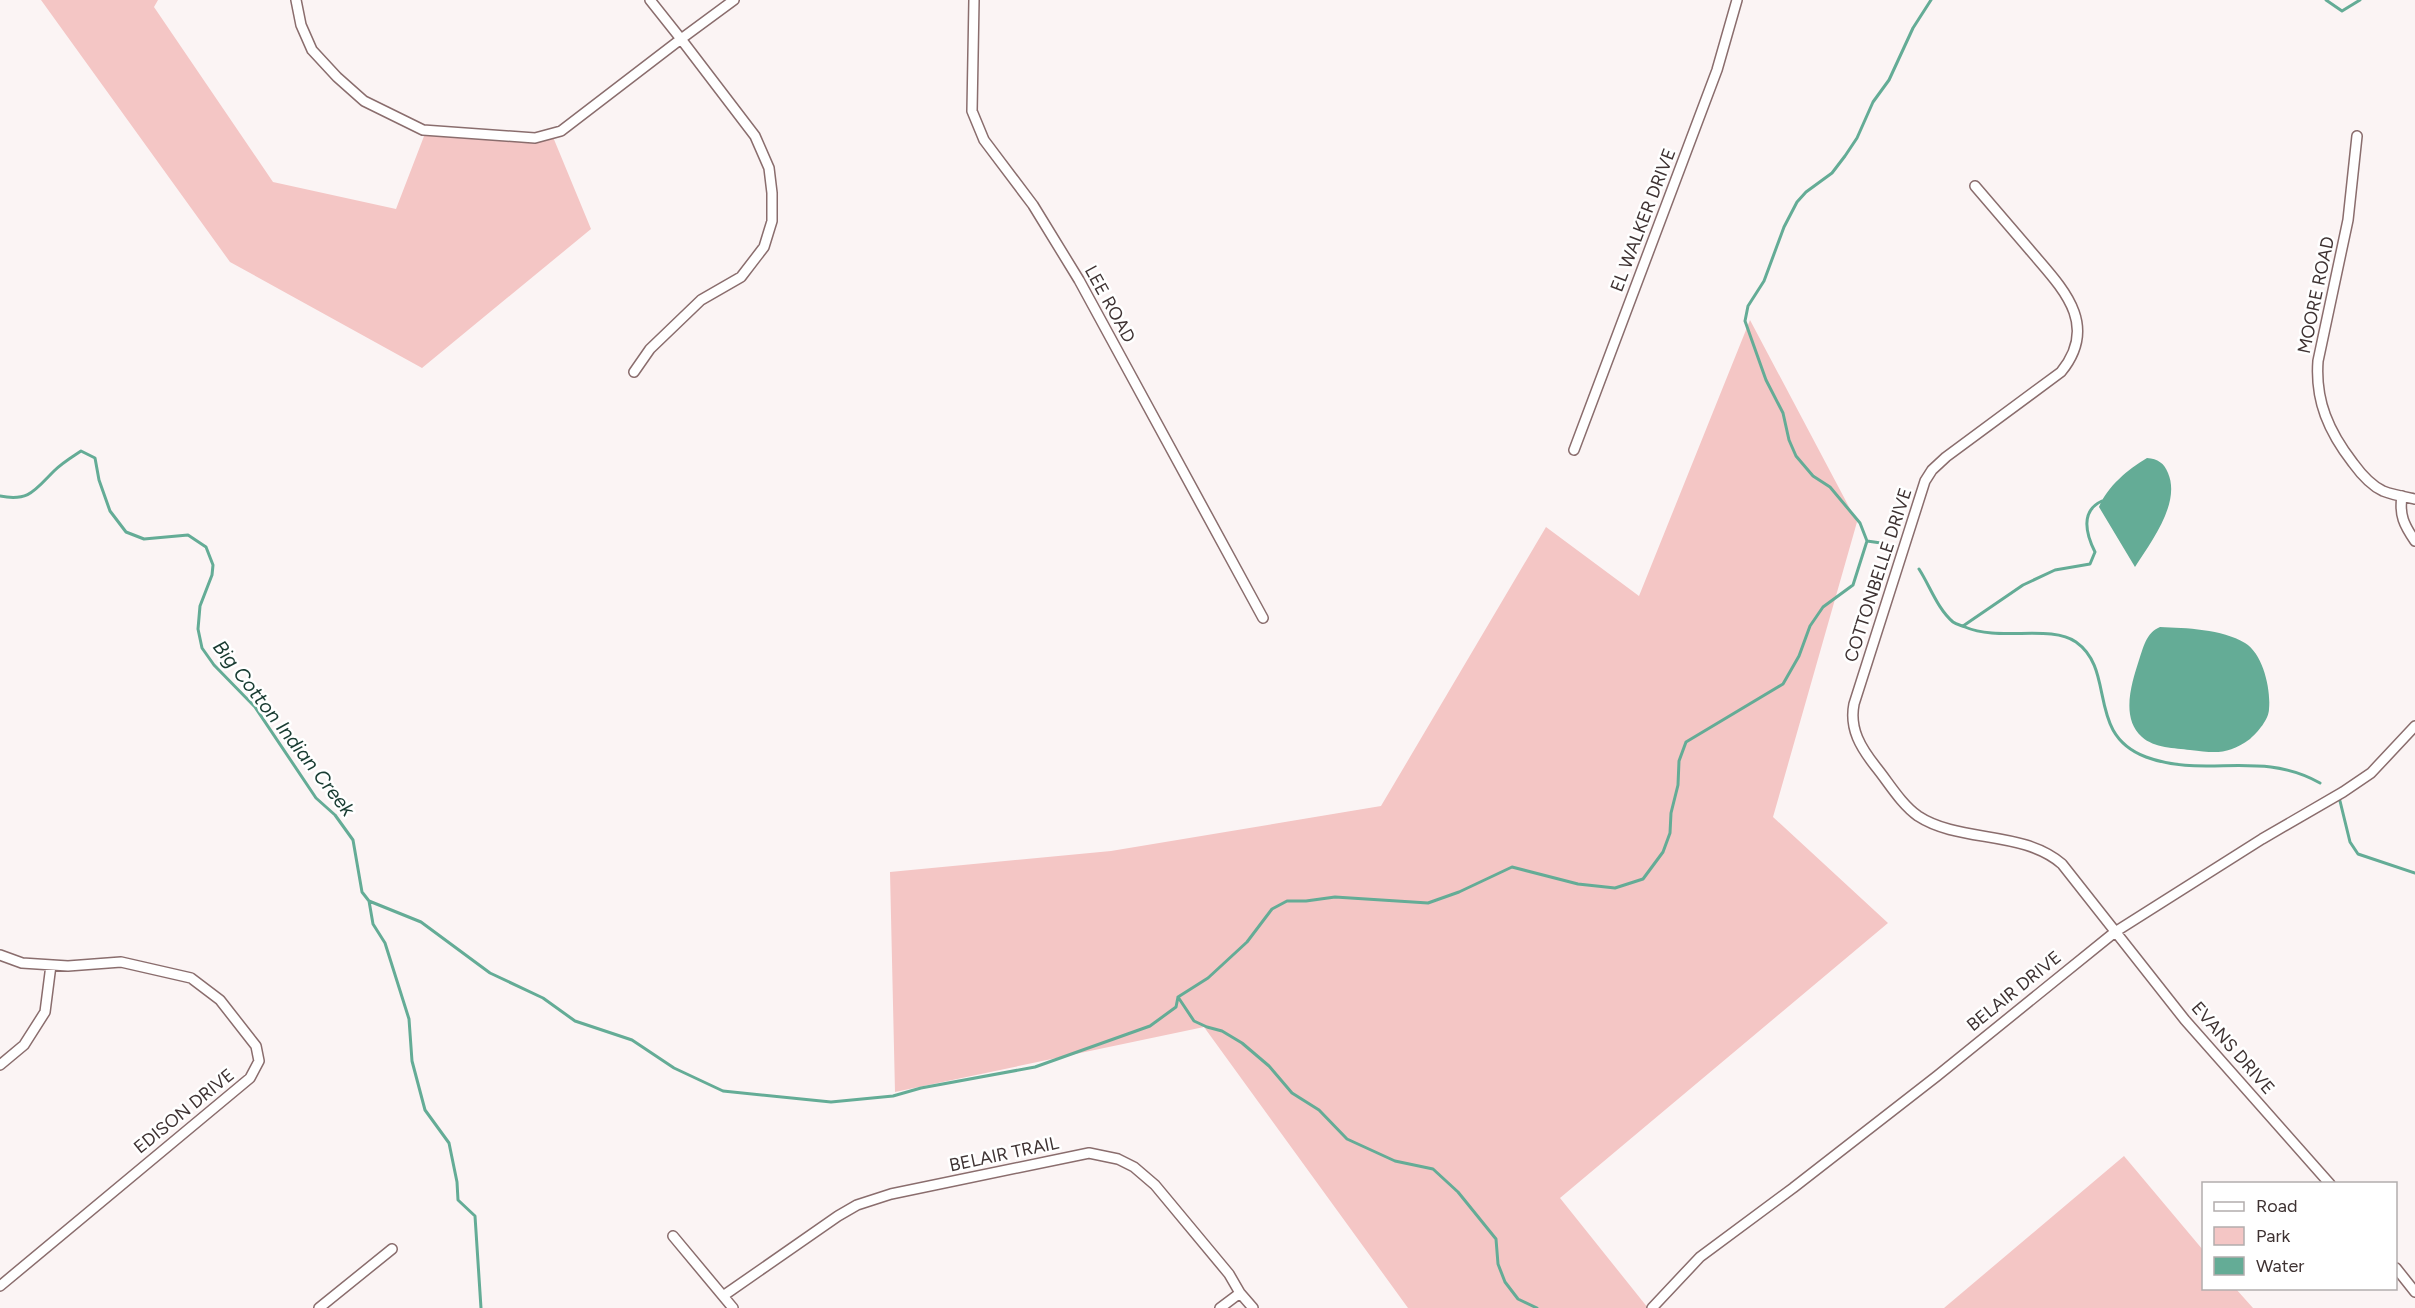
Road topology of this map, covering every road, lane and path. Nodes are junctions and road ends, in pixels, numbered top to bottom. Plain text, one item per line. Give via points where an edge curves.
1 (296, 0) edge
2 (650, 0) edge
3 (734, 0) edge
4 (974, 0) edge
5 (1737, 0) edge
6 (681, 39) junction
7 (2357, 136) dead end
8 (1975, 186) dead end
9 (634, 372) dead end
10 (1574, 450) dead end
11 (2402, 496) junction
12 (2415, 499) edge
13 (2415, 541) edge
14 (1263, 618) dead end
15 (2415, 726) edge
16 (2115, 932) junction
17 (0, 956) edge
18 (51, 965) junction
19 (0, 1065) edge
20 (2328, 1182) edge
21 (673, 1236) dead end
22 (392, 1249) dead end
23 (2397, 1269) edge
24 (0, 1286) edge
25 (2415, 1292) edge
26 (1240, 1293) junction
27 (723, 1296) junction
28 (319, 1308) edge
29 (733, 1308) edge
30 (1220, 1308) edge
31 (1253, 1308) edge
32 (1652, 1308) edge

1 - 6 street via 312,50 337,78 363,101 423,129 535,138 561,131
2 - 6 street
3 - 6 street
4 - 14 street, LEE ROAD via 972,111 984,140 1033,205 1079,280
5 - 10 street, EL WALKER DRIVE via 1718,70
6 - 9 street via 755,136 769,168 772,221 764,247 741,277 700,300 650,349
7 - 11 street, MOORE ROAD via 2351,201 2320,345 2318,383 2323,412 2345,453 2373,485
8 - 16 street, COTTONBELLE DRIVE via 2064,291 2076,317 2078,337 2070,360 2055,378 1946,457 1925,481 1854,704 1854,728 1867,756 1914,813 1937,825 2050,854
11 - 12 street, MOORE ROAD
11 - 13 street via 2402,522
15 - 16 street, BELAIR DRIVE via 2371,773
16 - 20 street, EVANS DRIVE via 2186,1020
16 - 32 street, BELAIR DRIVE via 1937,1076 1700,1257
17 - 18 street, EDISON DRIVE via 22,963
18 - 19 street via 45,1012 24,1046
18 - 24 street, EDISON DRIVE via 121,962 191,978 233,1016 256,1046 259,1060 250,1078
21 - 27 street
22 - 28 street
23 - 25 street
26 - 27 street, BELAIR TRAIL via 1229,1274 1155,1185 1118,1159 1089,1153 891,1194 857,1205
26 - 30 street
26 - 31 street, BELAIR TRAIL
27 - 29 street

